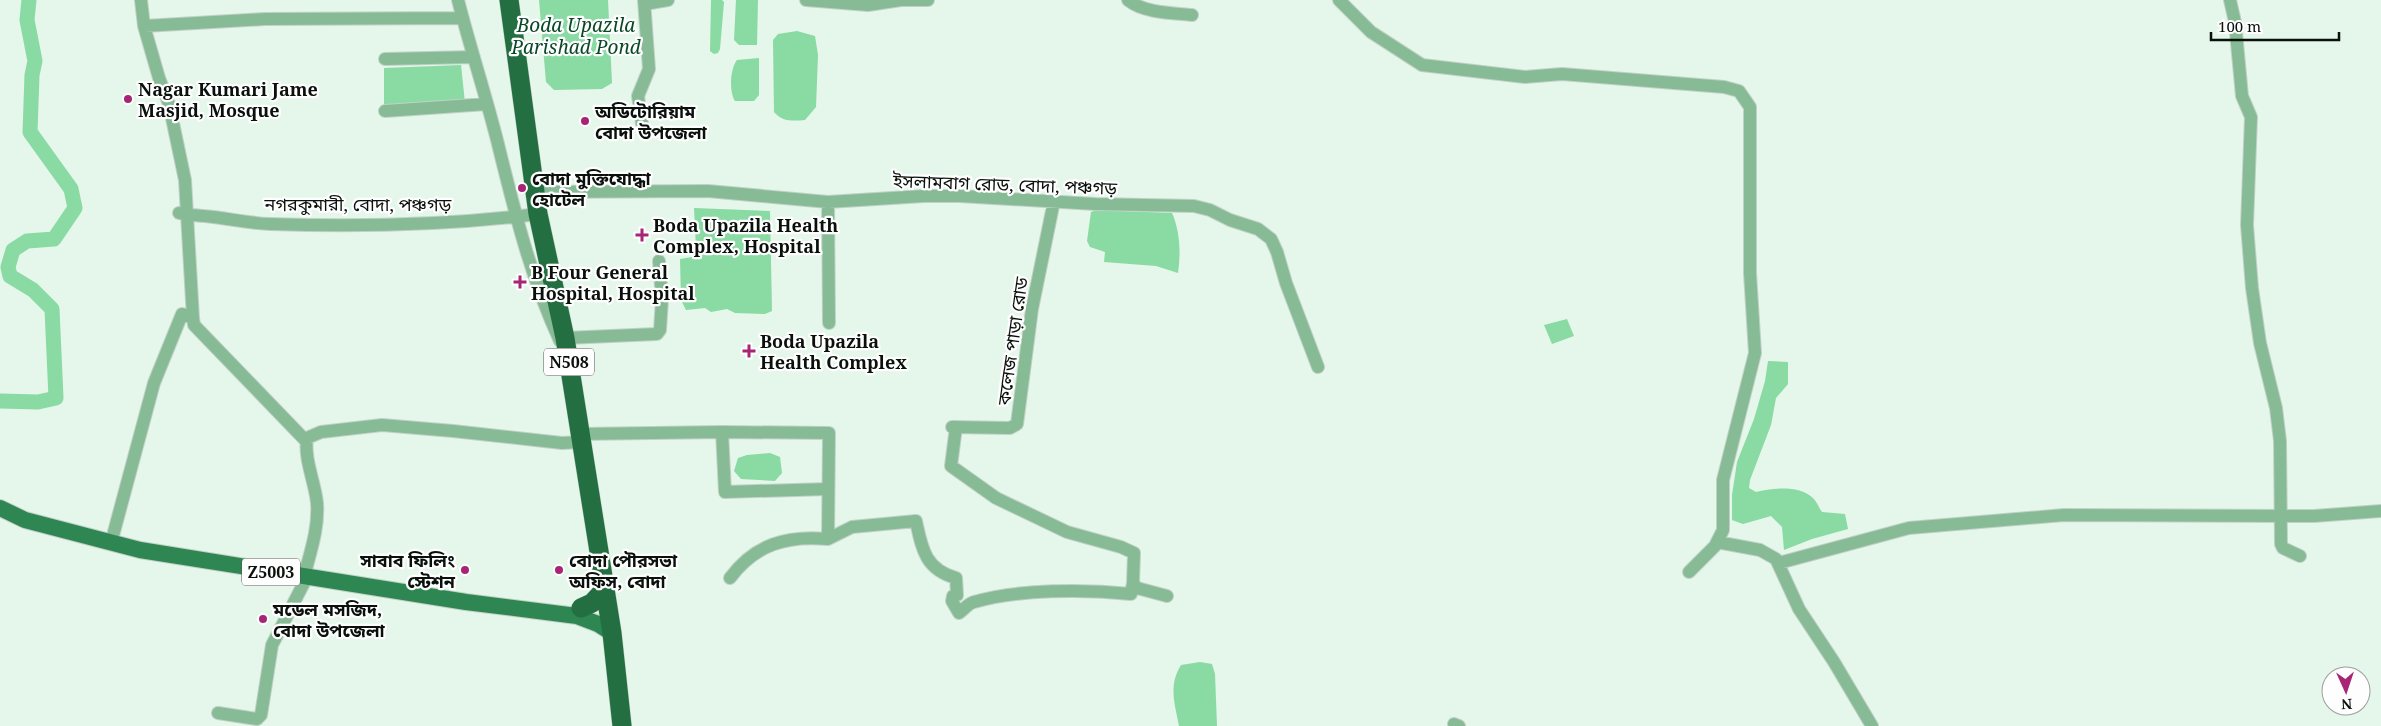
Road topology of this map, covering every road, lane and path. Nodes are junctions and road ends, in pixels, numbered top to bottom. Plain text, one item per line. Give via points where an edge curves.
1 (141, 0) edge
2 (458, 0) edge
3 (509, 0) edge
4 (668, 0) edge
5 (806, 0) edge
6 (902, 0) edge
7 (928, 0) edge
8 (1128, 0) edge
9 (1339, 0) edge
10 (2230, 0) edge
11 (644, 2) edge
12 (1192, 15) dead end
13 (463, 18) junction
14 (144, 26) junction
15 (474, 56) junction
16 (386, 59) dead end
17 (487, 104) junction
18 (385, 112) dead end
19 (642, 124) dead end
20 (535, 192) junction
21 (1054, 201) junction
22 (828, 202) junction
23 (183, 214) junction
24 (538, 214) junction
25 (516, 217) junction
26 (659, 261) dead end
27 (193, 318) junction
28 (829, 323) dead end
29 (565, 338) junction
30 (568, 359) junction
31 (1318, 367) dead end
32 (722, 432) junction
33 (580, 438) junction
34 (306, 441) junction
35 (828, 490) dead end
36 (0, 508) edge
37 (2381, 511) edge
38 (2281, 516) junction
39 (828, 539) junction
40 (1717, 542) junction
41 (111, 543) junction
42 (2300, 556) dead end
43 (1779, 563) junction
44 (1689, 572) dead end
45 (306, 577) junction
46 (730, 578) dead end
47 (1132, 588) junction
48 (604, 590) junction
49 (1167, 596) dead end
50 (582, 608) junction
51 (607, 612) junction
52 (547, 613) junction
53 (612, 633) junction
54 (218, 714) dead end
55 (622, 726) edge
56 (1872, 726) edge

1 - 14 street
2 - 13 street
3 - 20 highway, N508
4 - 11 street
5 - 6 street via 868,5
6 - 7 street
8 - 12 street via 1155,10
9 - 40 street via 1371,32 1422,65 1525,77 1562,74 1724,87 1739,91 1744,97 1750,107 1750,273 1755,353 1723,480 1723,530
10 - 38 street via 2242,96 2251,117 2247,225 2260,343 2276,408 2280,441
11 - 19 street via 649,69 638,96
13 - 14 street via 265,19
13 - 15 street
14 - 23 street via 177,138 184,180
15 - 16 street
15 - 17 street
17 - 18 street
17 - 25 street
20 - 22 street, ইসলামবাগ রোড, বোদা, পঞ্চগড় via 708,191
20 - 24 highway, N508
21 - 22 street, ইসলামবাগ রোড, বোদা, পঞ্চগড় via 924,196
21 - 31 street, ইসলামবাগ রোড, বোদা, পঞ্চগড় via 1194,206 1258,229 1271,239 1278,252 1286,284
21 - 47 street, কলেজ পাড়া রোড via 1032,309 1018,424 1010,428 954,427 951,466 996,498 1067,532 1134,553
22 - 28 street
23 - 25 street, নগরকুমারী, বোদা, পঞ্চগড় via 268,224 452,222
23 - 27 street
24 - 25 street, নগরকুমারী, বোদা, পঞ্চগড়
24 - 29 highway, N508
25 - 30 street via 544,307
26 - 29 street via 662,299 657,334
27 - 34 street via 194,324
27 - 41 street via 182,314 154,383
29 - 30 highway, N508
30 - 33 highway, N508
32 - 33 street
32 - 35 street via 725,492
32 - 39 street via 829,433
33 - 34 street via 562,443 382,425 321,432
33 - 48 highway, N508
34 - 45 street via 317,502 317,523
36 - 41 main road, Z5003 via 25,520
37 - 38 street
38 - 42 street via 2283,548
38 - 43 street via 2064,514 1909,528
39 - 46 street via 797,538 775,544 743,561
39 - 47 street via 852,527 916,521 927,558 936,570 956,578 957,595 952,601 959,613 972,602 1001,596
40 - 43 street via 1760,550
40 - 44 street
41 - 45 main road, Z5003
43 - 56 street via 1799,609
45 - 52 main road, Z5003
45 - 54 street via 272,645 261,715 257,719
47 - 49 street
48 - 50 highway
48 - 51 highway, N508
50 - 51 main road, Z5003
50 - 52 main road, Z5003
51 - 53 highway, N508
52 - 53 main road, Z5003 via 578,616
53 - 55 highway, N508

